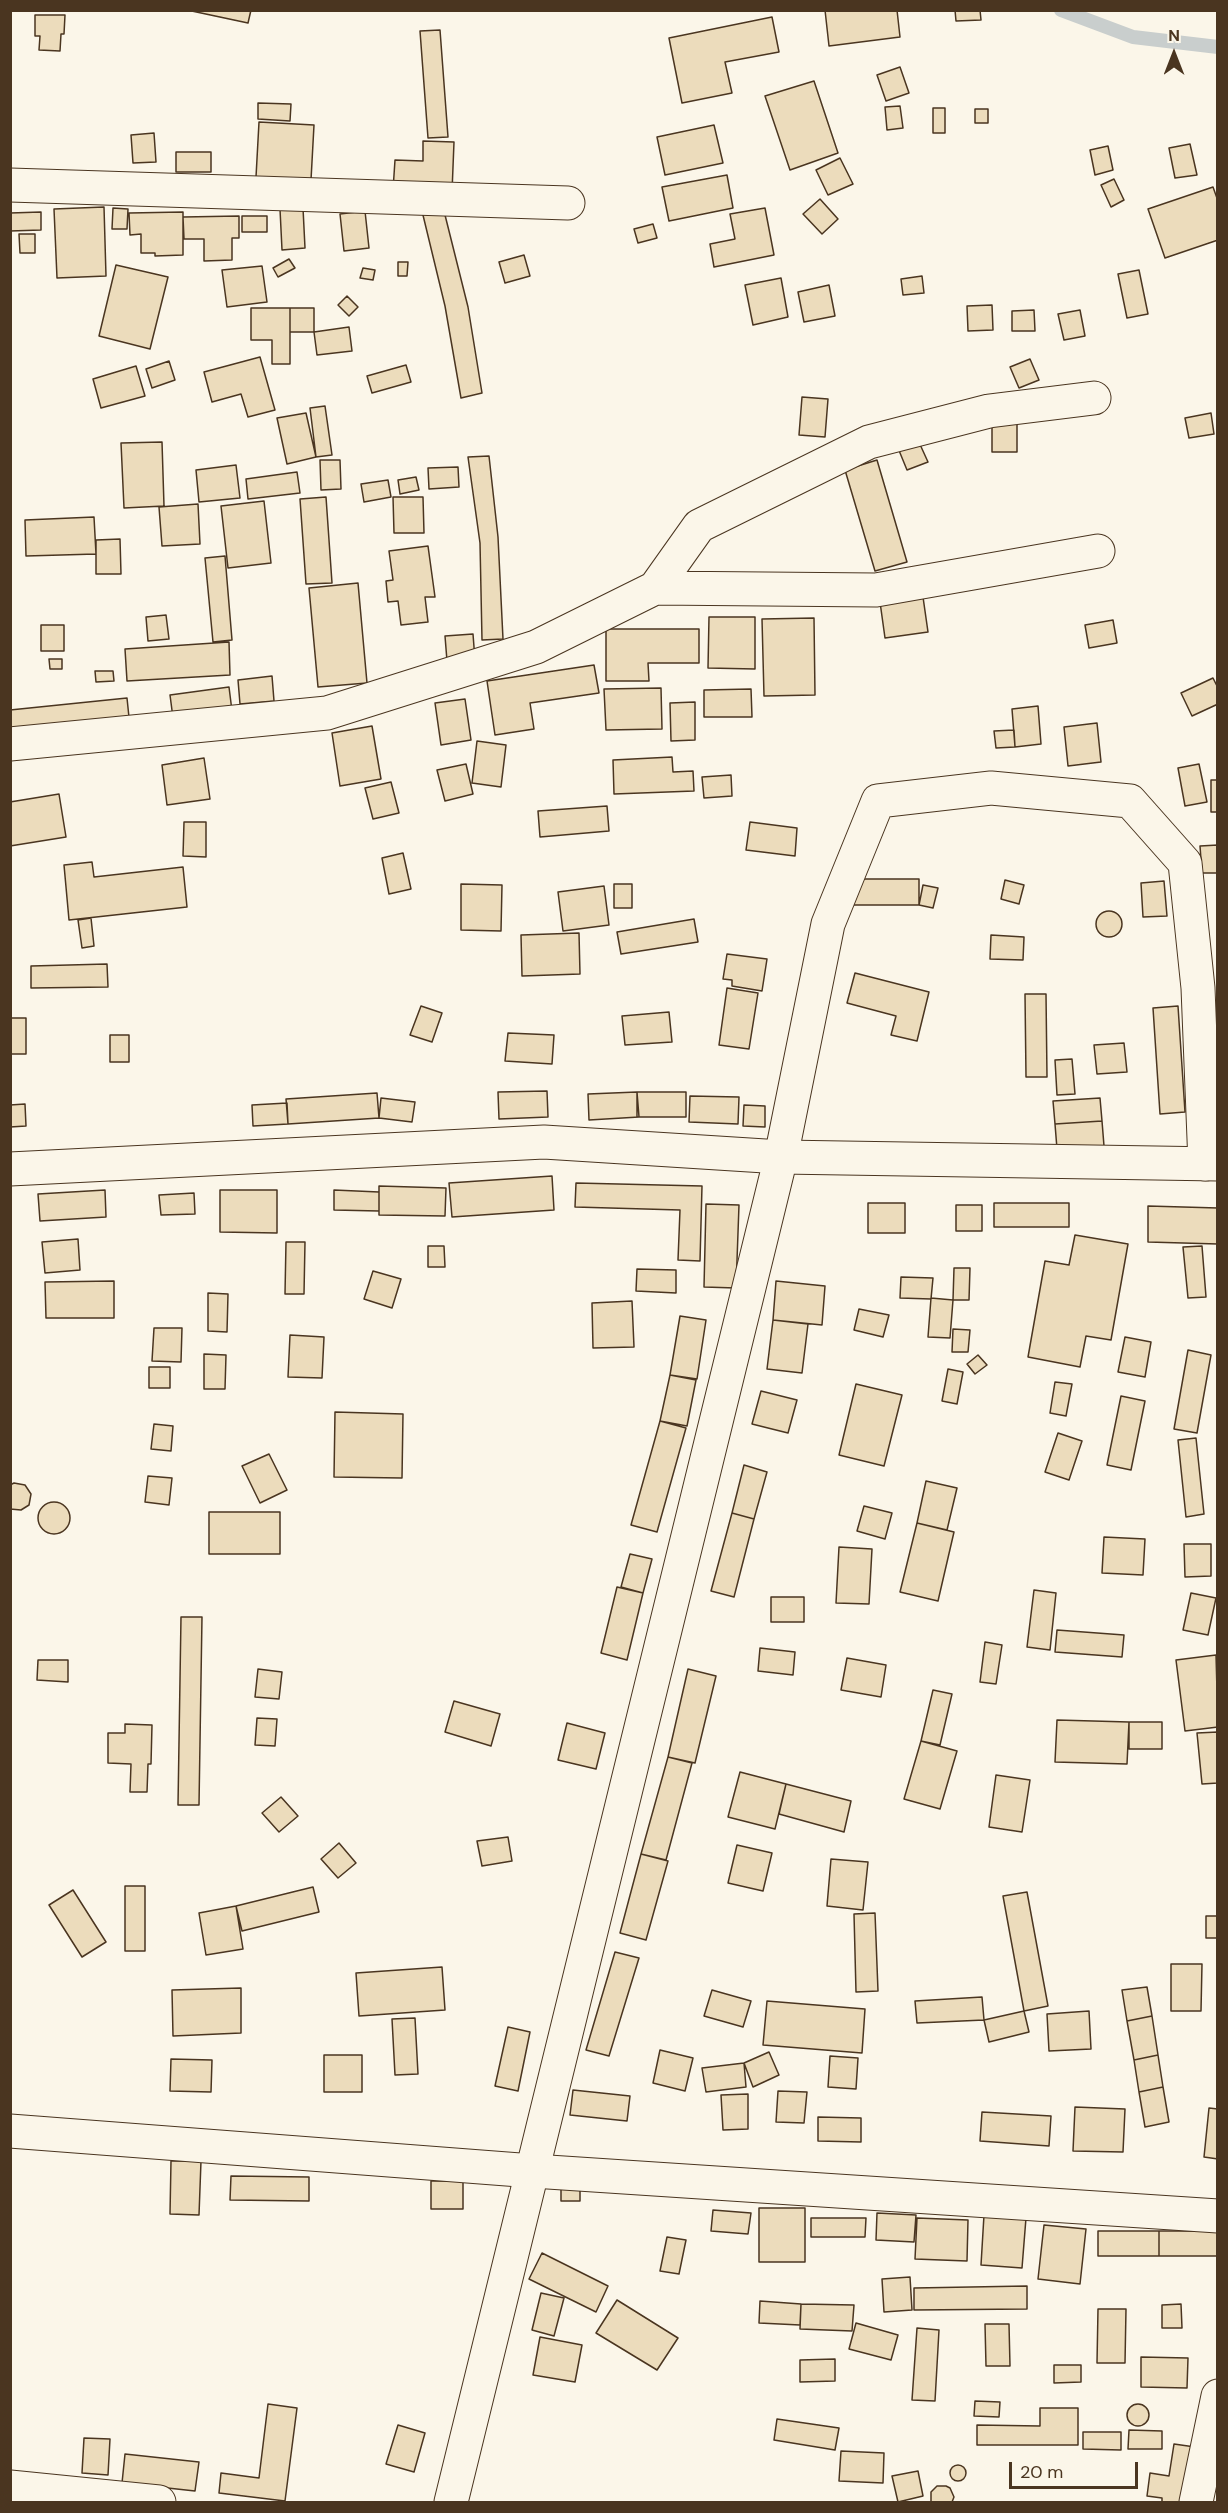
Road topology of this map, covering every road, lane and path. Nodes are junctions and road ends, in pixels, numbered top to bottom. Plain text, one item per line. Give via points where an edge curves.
1 (10, 185) edge
2 (568, 203) dead end
3 (1094, 398) dead end
4 (1098, 550) dead end
5 (655, 588) junction
6 (10, 744) edge
7 (781, 1157) junction
8 (1211, 1164) edge
9 (10, 1169) edge
10 (10, 2131) edge
11 (533, 2171) junction
12 (1218, 2216) edge
13 (1218, 2396) edge
14 (10, 2487) edge
15 (159, 2502) edge
16 (451, 2502) edge
17 (1196, 2502) edge

1 - 2 street
3 - 5 street via 989,411 869,442 699,526
4 - 5 street via 876,590
5 - 6 street via 536,647 327,713
7 - 8 street
7 - 8 street via 828,924 878,801 991,788 1130,801 1185,863
7 - 9 street via 544,1142
7 - 11 street
10 - 11 street
11 - 12 street
11 - 16 street
13 - 17 street
14 - 15 street

